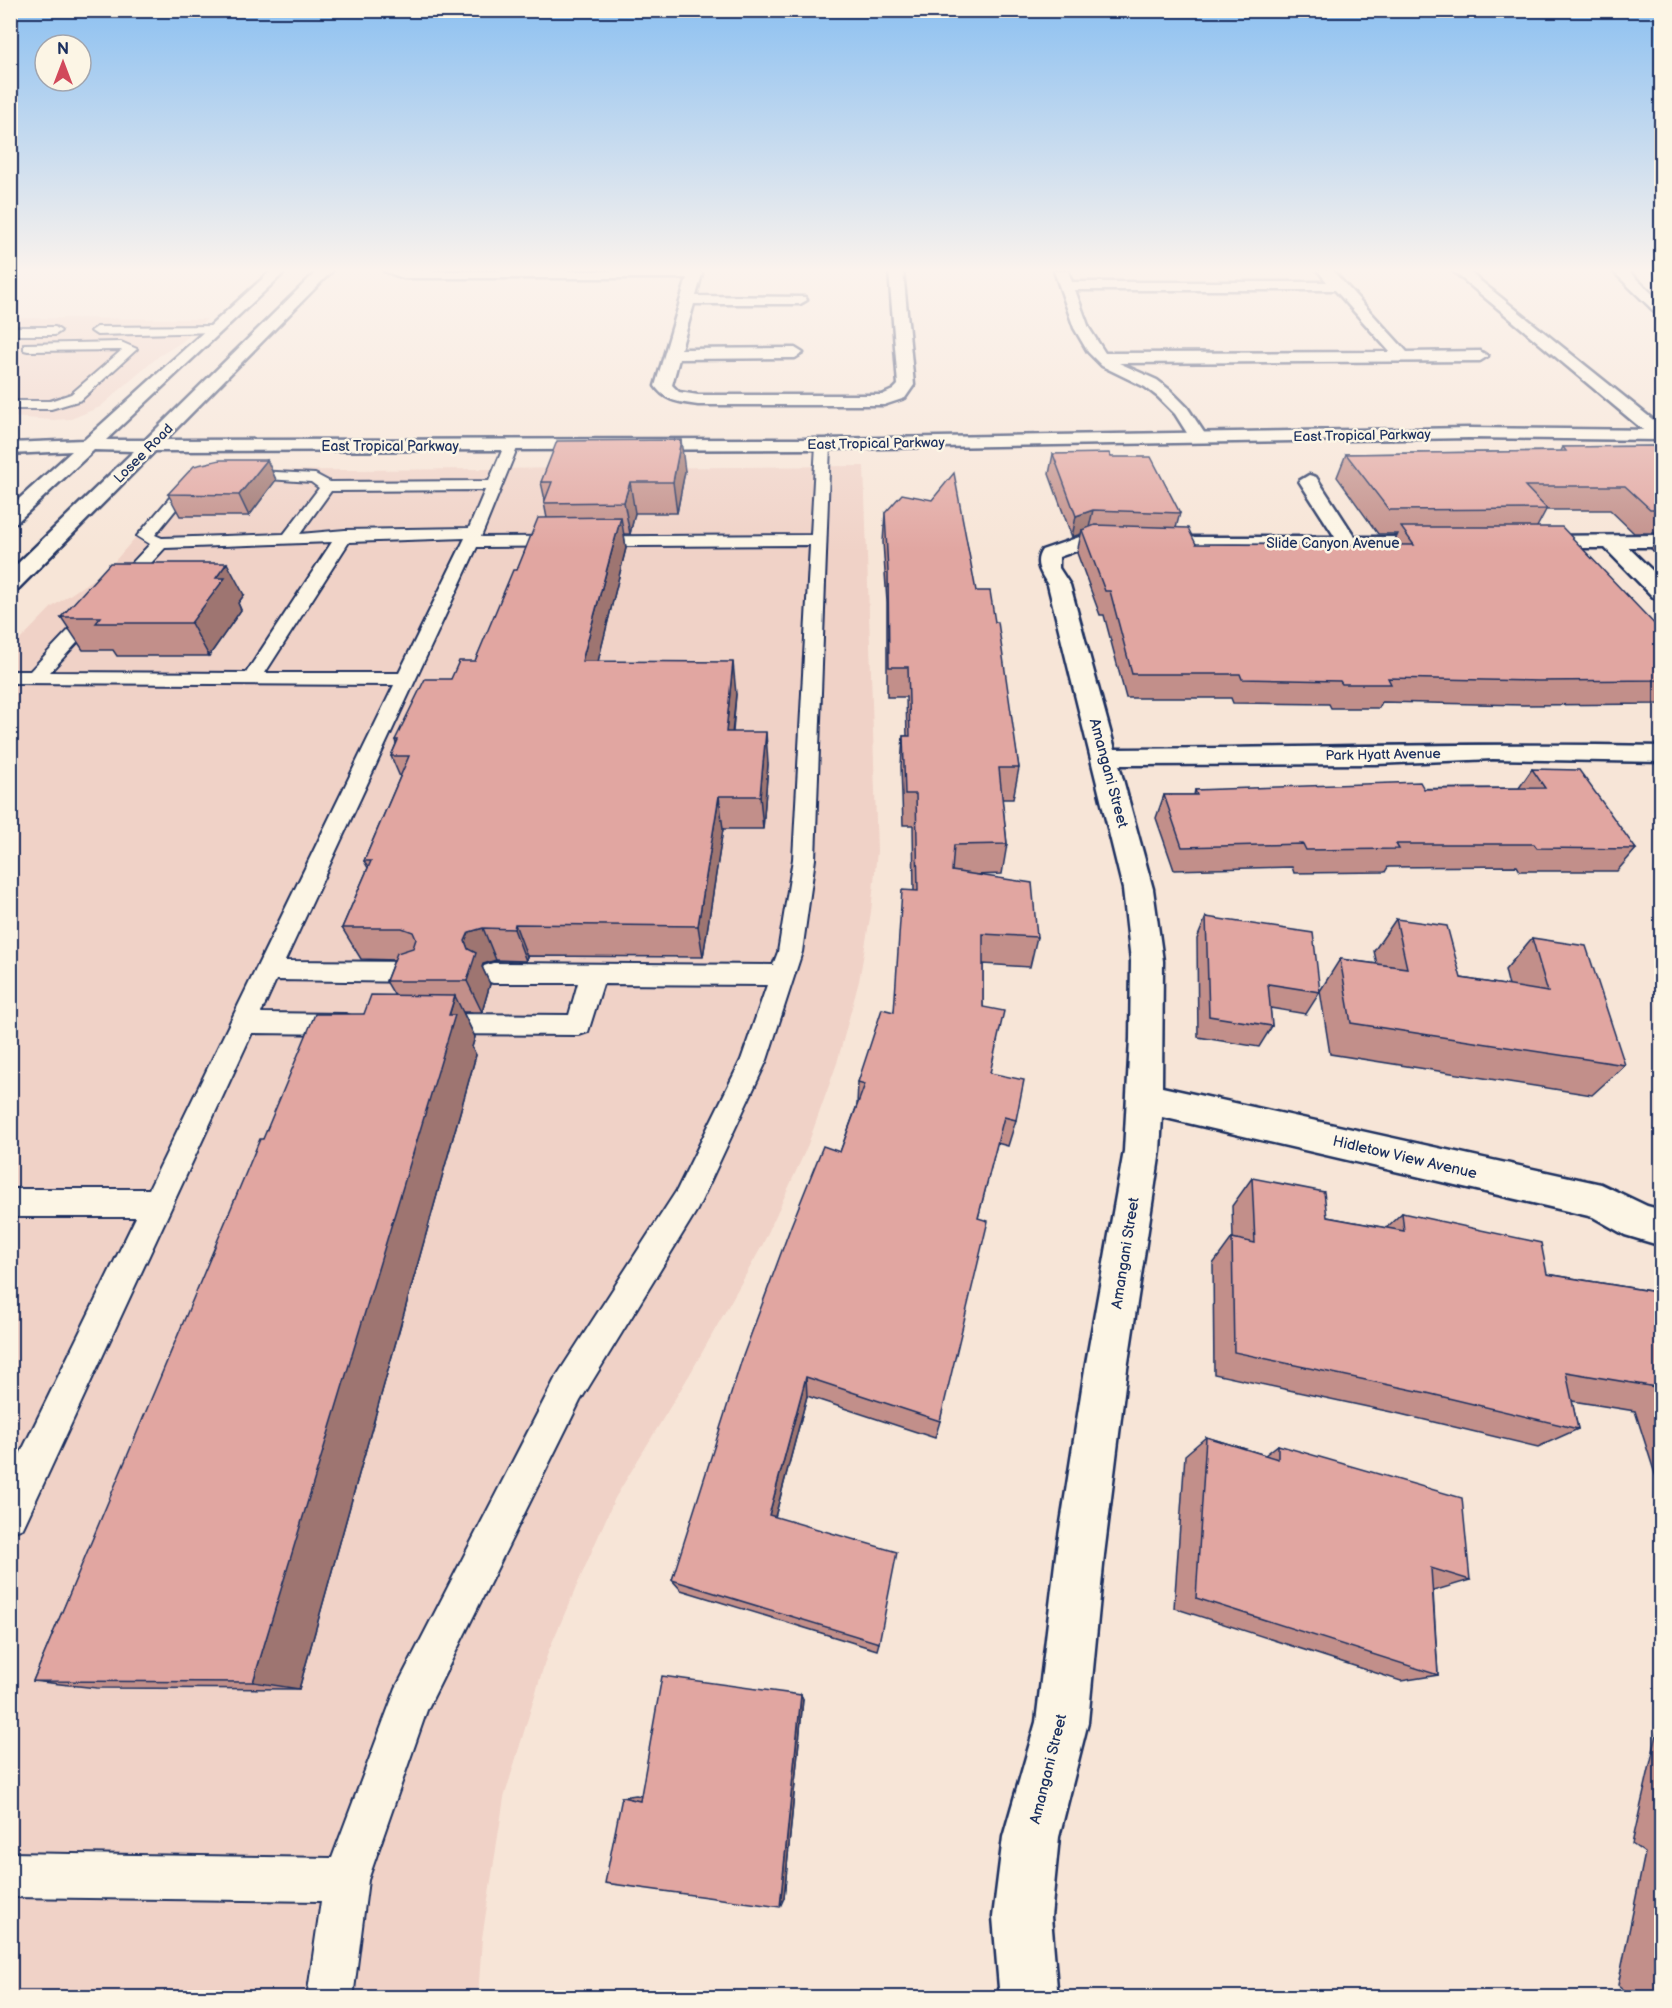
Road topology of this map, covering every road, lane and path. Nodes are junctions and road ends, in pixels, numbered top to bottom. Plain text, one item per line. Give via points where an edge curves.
1 (113, 365) edge
2 (177, 365) edge
3 (232, 365) edge
4 (669, 365) edge
5 (904, 365) edge
6 (1111, 365) edge
7 (1575, 365) edge
8 (10, 405) edge
9 (56, 429) dead end
10 (1661, 435) edge
11 (1198, 437) junction
12 (823, 444) junction
13 (91, 445) junction
14 (152, 445) junction
15 (511, 446) junction
16 (10, 449) edge
17 (1309, 481) dead end
18 (495, 485) junction
19 (327, 486) junction
20 (10, 518) edge
21 (345, 535) junction
22 (290, 537) junction
23 (473, 537) junction
24 (818, 540) junction
25 (1662, 541) edge
26 (1076, 542) joint
27 (1505, 542) edge
28 (1611, 542) junction
29 (160, 543) junction
30 (1349, 543) junction
31 (1458, 543) edge
32 (10, 584) edge
33 (1662, 593) edge
34 (10, 677) edge
35 (35, 677) junction
36 (252, 678) junction
37 (406, 679) junction
38 (1662, 754) edge
39 (1105, 757) junction
40 (268, 970) junction
41 (418, 972) edge
42 (493, 973) dead end
43 (592, 974) junction
44 (782, 975) junction
45 (243, 1023) junction
46 (371, 1024) edge
47 (405, 1024) edge
48 (1145, 1098) junction
49 (10, 1203) edge
50 (158, 1203) junction
51 (1662, 1228) edge
52 (10, 1515) edge
53 (10, 1875) edge
54 (346, 1881) junction
55 (1030, 1993) edge
56 (330, 1998) edge

1 - 8 lane via 76,397 51,405
2 - 13 street
3 - 14 street, Losee Road
4 - 5 street via 663,386 674,396 698,400 884,400 899,394 906,384
6 - 11 street via 1157,387 1179,408
7 - 10 street
9 - 13 street via 67,429
10 - 11 street, East Tropical Parkway
11 - 12 street, East Tropical Parkway
12 - 15 street, East Tropical Parkway
12 - 24 lane
13 - 14 street, East Tropical Parkway
13 - 16 street, East Tropical Parkway
13 - 20 street
14 - 15 street, East Tropical Parkway
14 - 32 street, Losee Road
15 - 18 lane
17 - 30 street
18 - 19 lane
18 - 23 lane
19 - 22 lane
19 - 29 lane via 315,478 217,475 190,483 145,536
21 - 22 lane
21 - 23 lane
21 - 36 lane
22 - 29 lane
23 - 24 lane
23 - 37 lane
24 - 44 lane via 804,859 790,952
25 - 28 street
26 - 30 street, Slide Canyon Avenue
26 - 39 street, Amangani Street via 1049,554 1048,568 1059,585
27 - 28 street
28 - 33 street
29 - 35 lane
30 - 31 street, Slide Canyon Avenue
34 - 35 lane
35 - 36 lane
36 - 37 lane
37 - 40 lane
38 - 39 street, Park Hyatt Avenue via 1493,751 1376,756
39 - 48 street, Amangani Street via 1138,889 1147,961
40 - 41 lane
40 - 45 lane
42 - 43 lane
43 - 44 lane
43 - 47 lane via 579,1025
44 - 54 lane via 754,1060 687,1200 568,1389 410,1702
45 - 46 lane
45 - 50 lane
48 - 51 street, Hidletow View Avenue via 1601,1201 1639,1222
48 - 55 street, Amangani Street via 1142,1151 1080,1555 1062,1722 1031,1837 1022,1917
49 - 50 lane
50 - 52 lane
53 - 54 lane
54 - 56 lane

